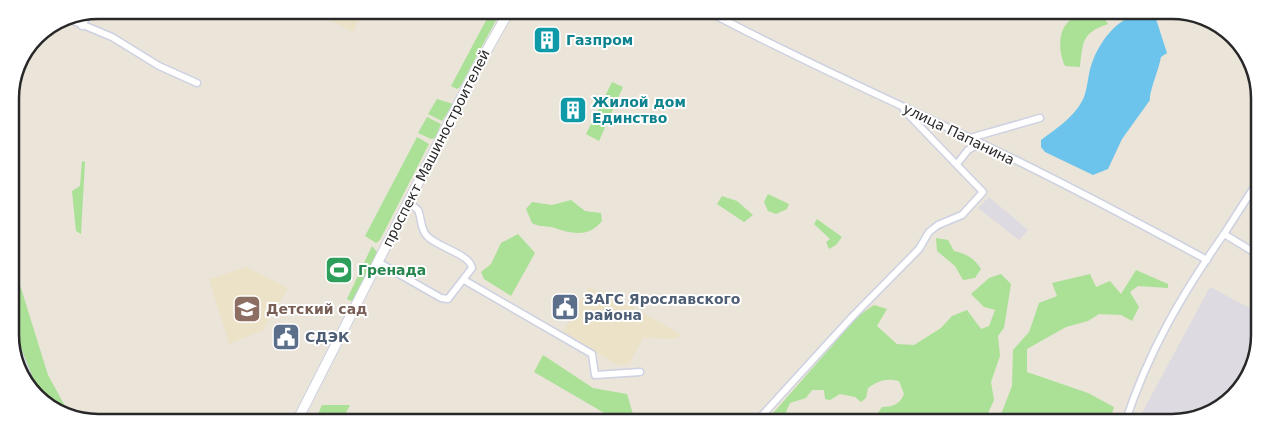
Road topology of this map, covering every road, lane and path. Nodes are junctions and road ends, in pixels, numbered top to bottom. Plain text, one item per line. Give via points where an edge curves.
1 (504, 19) edge
2 (722, 19) edge
3 (85, 20) edge
4 (75, 22) edge
5 (82, 26) junction
6 (197, 83) dead end
7 (900, 105) junction
8 (1040, 118) dead end
9 (970, 138) junction
10 (980, 143) junction
11 (957, 164) junction
12 (1251, 192) edge
13 (408, 202) junction
14 (1224, 234) junction
15 (1251, 250) edge
16 (1207, 260) junction
17 (378, 262) junction
18 (464, 280) junction
19 (640, 372) dead end
20 (300, 414) edge
21 (763, 414) edge
22 (1128, 414) edge

1 - 13 street, проспект Машиностроителей
2 - 7 street, улица Папанина
3 - 5 street
4 - 5 street
5 - 6 street via 112,37 159,66
7 - 9 street, улица Папанина
7 - 11 street
8 - 9 street
9 - 10 street, улица Папанина
10 - 11 street via 968,150
10 - 16 street, улица Папанина
11 - 21 street via 983,192 962,215 929,232 919,249
12 - 14 street
13 - 17 street, проспект Машиностроителей
13 - 18 street via 418,210 427,236 470,262 472,268
14 - 15 street
14 - 16 street
16 - 22 street via 1151,353
17 - 18 street via 440,298 448,299
17 - 20 street, проспект Машиностроителей
18 - 19 street via 592,354 595,375

